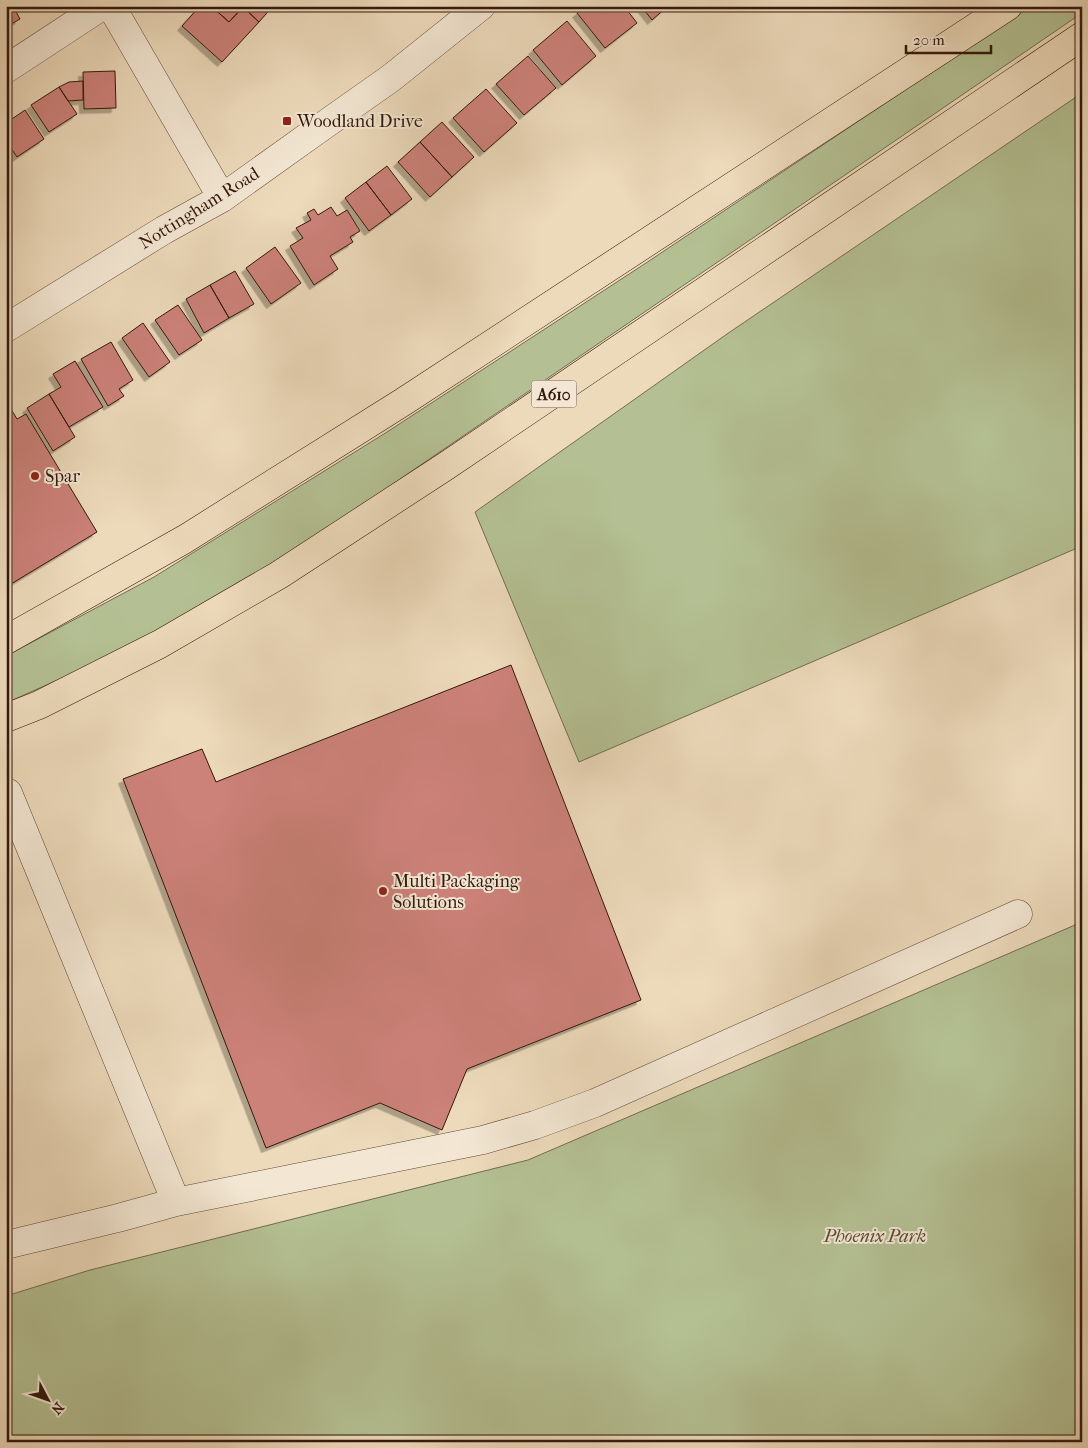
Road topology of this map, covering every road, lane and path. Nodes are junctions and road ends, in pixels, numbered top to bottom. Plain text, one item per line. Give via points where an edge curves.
1 (481, 6) edge
2 (1008, 6) edge
3 (110, 7) edge
4 (1082, 36) edge
5 (6, 69) edge
6 (222, 198) junction
7 (6, 328) edge
8 (6, 640) edge
9 (6, 718) edge
10 (8, 793) dead end
11 (1018, 914) dead end
12 (176, 1202) junction
13 (6, 1245) edge

1 - 6 street, Nottingham Road via 391,78
2 - 8 highway via 403,402 185,539
3 - 5 street
3 - 6 street
4 - 9 highway, A610 via 446,466 279,575 160,644
6 - 7 street, Nottingham Road
10 - 12 street
11 - 12 street via 595,1103 535,1125 483,1140
12 - 13 street

